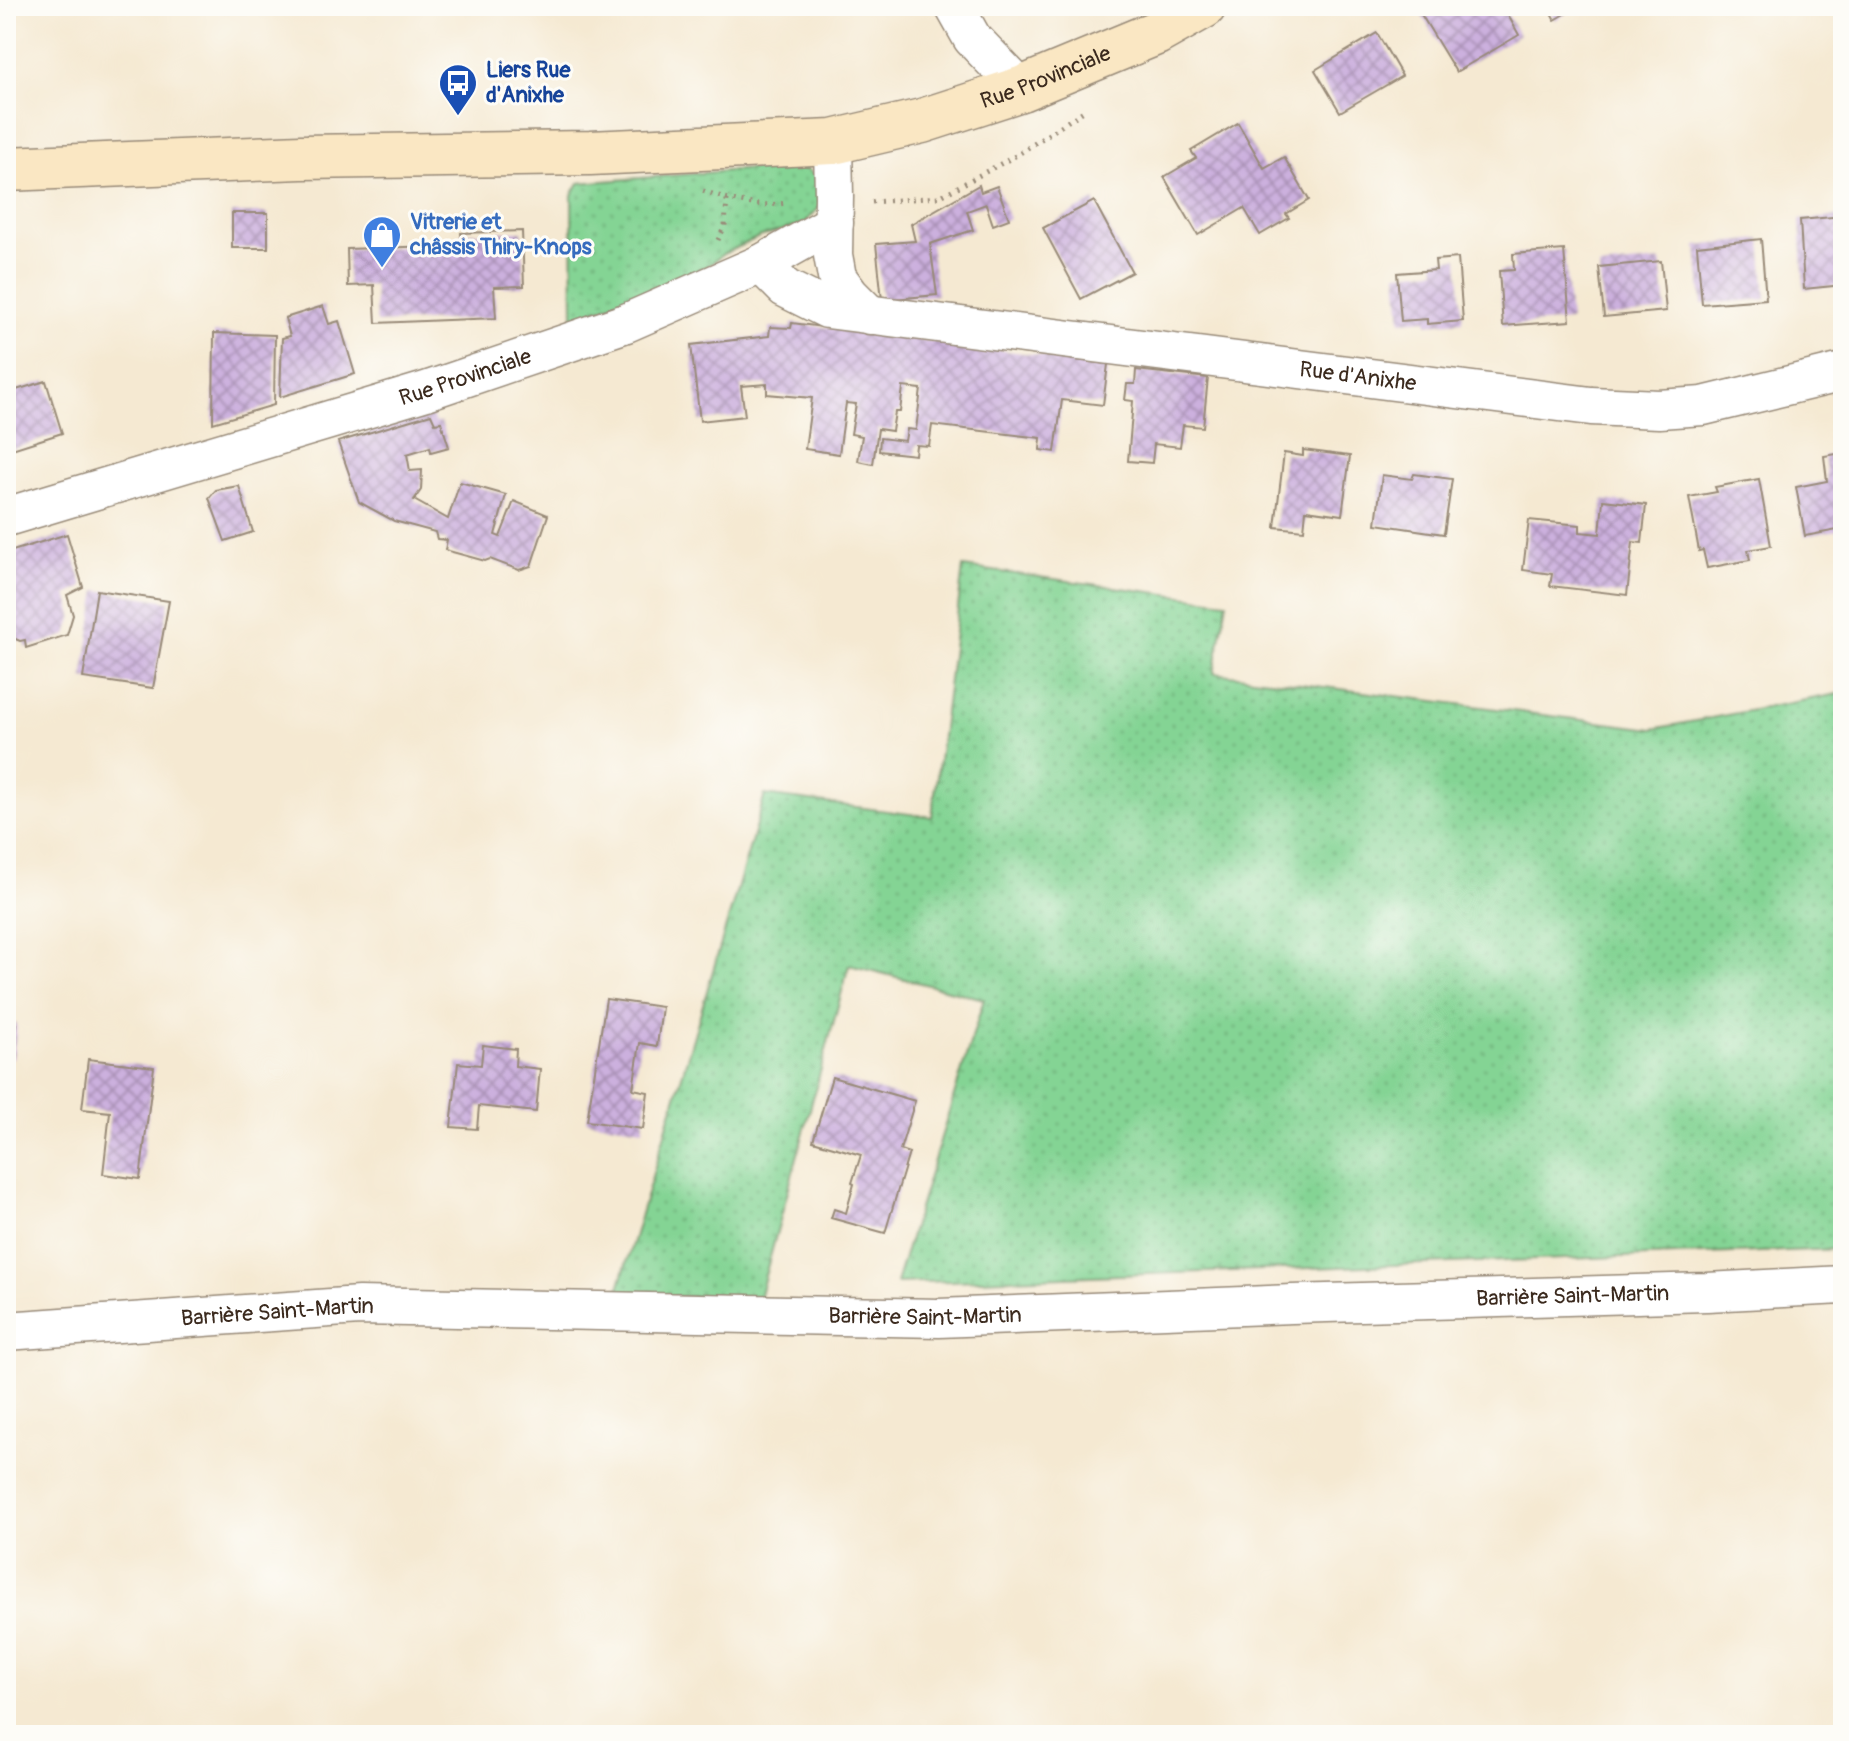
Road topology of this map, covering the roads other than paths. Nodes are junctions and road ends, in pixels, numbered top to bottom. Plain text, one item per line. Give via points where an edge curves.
1 (954, 6) edge
2 (1204, 6) edge
3 (1021, 89) junction
4 (833, 142) junction
5 (6, 169) edge
6 (834, 223) junction
7 (761, 264) junction
8 (870, 315) junction
9 (1843, 372) edge
10 (6, 517) edge
11 (1843, 1285) edge
12 (6, 1331) edge

1 - 3 street via 972,38
2 - 3 main road, Rue Provinciale via 1156,33
3 - 4 main road, Rue Provinciale
4 - 5 main road, Rue Provinciale
4 - 6 street
6 - 7 street, Rue Provinciale
6 - 8 street via 837,277
7 - 8 street, Rue d'Anixhe via 785,288 827,309
7 - 10 street, Rue Provinciale via 626,323 426,391
8 - 9 street, Rue d'Anixhe via 1591,406 1703,406
11 - 12 street, Barrière Saint-Martin via 939,1318 359,1306

